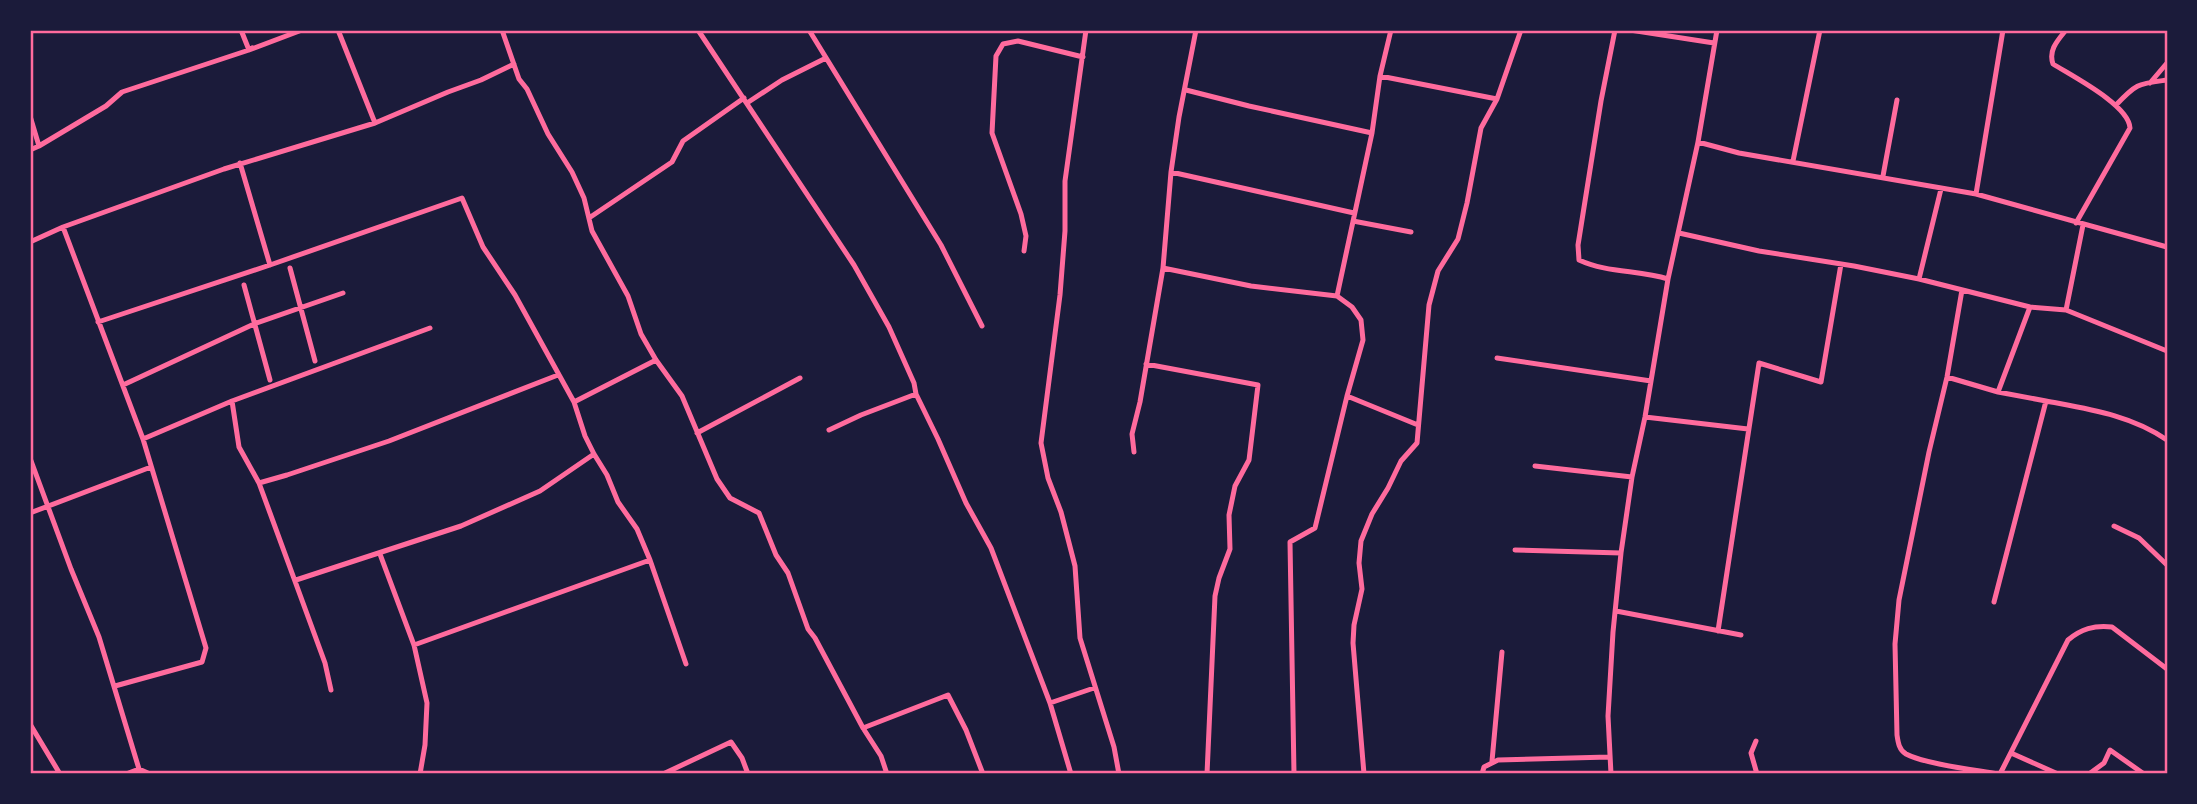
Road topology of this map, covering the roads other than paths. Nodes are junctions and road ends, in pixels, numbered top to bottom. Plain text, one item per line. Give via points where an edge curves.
1 (241, 30) edge
2 (293, 30) edge
3 (302, 30) edge
4 (338, 30) edge
5 (502, 30) edge
6 (698, 30) edge
7 (809, 30) edge
8 (1086, 30) edge
9 (1196, 30) edge
10 (1391, 30) edge
11 (1521, 30) edge
12 (1615, 30) edge
13 (1630, 30) edge
14 (1717, 30) edge
15 (1820, 30) edge
16 (2003, 30) edge
17 (2066, 30) edge
18 (1714, 43) junction
19 (249, 50) junction
20 (1083, 57) junction
21 (827, 58) junction
22 (2167, 63) edge
23 (514, 64) junction
24 (1380, 76) junction
25 (2167, 80) edge
26 (2150, 83) junction
27 (1186, 90) junction
28 (1497, 99) junction
29 (746, 100) junction
30 (1897, 100) dead end
31 (2116, 105) junction
32 (30, 116) edge
33 (374, 123) junction
34 (1372, 133) junction
35 (1698, 142) junction
36 (39, 146) junction
37 (30, 150) edge
38 (1793, 161) junction
39 (240, 163) junction
40 (1171, 172) junction
41 (1883, 176) junction
42 (1941, 189) junction
43 (1976, 194) junction
44 (1354, 213) junction
45 (589, 218) junction
46 (1353, 221) junction
47 (2076, 223) junction
48 (2083, 225) junction
49 (63, 227) junction
50 (1411, 232) dead end
51 (1679, 233) junction
52 (30, 242) edge
53 (2167, 247) edge
54 (1024, 251) dead end
55 (1840, 264) junction
56 (270, 265) junction
57 (290, 268) dead end
58 (1163, 268) junction
59 (1668, 279) junction
60 (1919, 279) junction
61 (244, 285) dead end
62 (1962, 290) junction
63 (343, 293) dead end
64 (1338, 296) junction
65 (2030, 307) junction
66 (301, 308) junction
67 (2066, 310) junction
68 (98, 322) junction
69 (254, 324) junction
70 (982, 326) dead end
71 (430, 328) dead end
72 (2167, 351) edge
73 (1497, 358) dead end
74 (656, 360) junction
75 (316, 361) dead end
76 (1146, 364) junction
77 (558, 375) junction
78 (1947, 377) junction
79 (800, 379) dead end
80 (270, 380) dead end
81 (1651, 382) junction
82 (122, 385) junction
83 (1998, 392) junction
84 (916, 394) junction
85 (1347, 396) junction
86 (232, 401) junction
87 (2046, 401) junction
88 (575, 402) junction
89 (1645, 417) junction
90 (1418, 425) junction
91 (1748, 429) junction
92 (829, 430) dead end
93 (697, 433) junction
94 (143, 439) junction
95 (2167, 440) edge
96 (1134, 452) dead end
97 (594, 454) junction
98 (30, 458) edge
99 (1535, 466) dead end
100 (151, 467) junction
101 (1632, 477) junction
102 (259, 482) junction
103 (49, 507) junction
104 (30, 513) edge
105 (2114, 526) dead end
106 (1515, 550) dead end
107 (1621, 553) junction
108 (380, 554) junction
109 (650, 560) junction
110 (2167, 565) edge
111 (296, 580) junction
112 (1994, 602) dead end
113 (1616, 611) junction
114 (1718, 631) junction
115 (1741, 635) dead end
116 (414, 645) junction
117 (1502, 652) dead end
118 (685, 664) dead end
119 (2167, 669) edge
120 (115, 686) junction
121 (1094, 688) junction
122 (331, 690) dead end
123 (1050, 703) junction
124 (30, 724) edge
125 (863, 727) junction
126 (1756, 741) dead end
127 (2011, 753) junction
128 (1609, 757) junction
129 (1492, 761) junction
130 (140, 772) edge
131 (60, 774) edge
132 (126, 774) edge
133 (150, 774) edge
134 (420, 774) edge
135 (663, 774) edge
136 (748, 774) edge
137 (887, 774) edge
138 (983, 774) edge
139 (1071, 774) edge
140 (1119, 774) edge
141 (1207, 774) edge
142 (1294, 774) edge
143 (1364, 774) edge
144 (1482, 774) edge
145 (1611, 774) edge
146 (1757, 774) edge
147 (1999, 774) edge
148 (2059, 774) edge
149 (2089, 774) edge
150 (2144, 774) edge

1 - 19 street
2 - 19 street
3 - 19 street
4 - 33 street
5 - 23 street
6 - 29 street
7 - 21 street
8 - 20 street
9 - 27 street
10 - 24 street
11 - 28 street
12 - 59 street via 1579,260
13 - 18 street
14 - 18 street
15 - 38 street
16 - 43 street
17 - 31 street via 2051,54 2053,64
18 - 35 street
19 - 36 street via 122,92
20 - 54 street via 1018,41 1003,44 996,56 992,133 1021,214
20 - 121 street via 1065,181 1060,295 1041,443 1075,566 1080,638
21 - 29 street
21 - 70 street via 941,245
22 - 26 street
23 - 33 street
23 - 45 street via 539,119 572,172
24 - 28 street
24 - 34 street
25 - 26 street
26 - 31 street via 2132,88
27 - 34 street
27 - 40 street
28 - 90 street via 1481,128 1458,239 1438,271 1429,305
29 - 45 street via 683,142 671,162
29 - 84 street via 889,327
30 - 41 street
31 - 47 street via 2130,128
32 - 36 street
33 - 39 street
34 - 44 street
35 - 38 street
35 - 51 street
36 - 37 street
38 - 41 street
39 - 49 street
39 - 56 street
40 - 44 street
40 - 58 street
41 - 42 street
42 - 43 street
42 - 60 street
43 - 47 street
44 - 46 street
45 - 74 street
46 - 50 street
46 - 64 street
47 - 48 street
48 - 53 street
48 - 67 street
49 - 52 street
49 - 68 street
51 - 55 street
51 - 59 street
55 - 60 street
55 - 91 street via 1821,382 1759,363
56 - 68 street
56 - 77 street via 462,198 483,247
57 - 66 street
58 - 64 street via 1251,286
58 - 76 street
59 - 81 street
60 - 62 street
61 - 69 street
62 - 65 street
62 - 78 street
63 - 66 street
64 - 85 street via 1361,320 1363,340
65 - 67 street
65 - 83 street
66 - 69 street
66 - 75 street
67 - 72 street
68 - 82 street
69 - 80 street
69 - 82 street
71 - 86 street
73 - 81 street
74 - 88 street
74 - 93 street via 682,396
76 - 96 street via 1132,434
76 - 141 street via 1258,385 1249,460 1235,486 1229,515 1230,549 1215,596
77 - 88 street
77 - 102 street via 389,441
78 - 83 street
78 - 147 street via 1899,600 1895,644 1898,742 1906,754 1921,759
79 - 93 street
81 - 89 street
82 - 94 street
83 - 87 street
84 - 92 street
84 - 123 street via 991,548
85 - 90 street
85 - 142 street via 1315,527 1290,542
86 - 94 street
86 - 102 street via 239,447
87 - 95 street via 2110,414
87 - 112 street
88 - 97 street
89 - 91 street
89 - 101 street
90 - 143 street via 1417,443 1401,461 1372,514 1359,550 1362,589 1353,643
91 - 114 street
93 - 125 street via 730,498 759,513 808,629
94 - 100 street
97 - 108 street via 540,491 461,526
97 - 109 street
98 - 103 street
99 - 101 street
100 - 103 street
100 - 120 street via 206,648 202,662
101 - 107 street
102 - 111 street
103 - 104 street
103 - 120 street
105 - 110 street via 2139,538
106 - 107 street
107 - 113 street
108 - 111 street
108 - 116 street
109 - 116 street
109 - 118 street
111 - 122 street
113 - 114 street
113 - 128 street
114 - 115 street
116 - 134 street via 427,703
117 - 129 street
119 - 127 street via 2112,627 2079,631 2067,640
120 - 130 street
121 - 123 street
121 - 140 street
123 - 139 street
124 - 131 street
125 - 137 street
125 - 138 street via 948,695
126 - 146 street via 1751,753
127 - 147 street
127 - 148 street
128 - 129 street
128 - 145 street
129 - 144 street
130 - 132 street
130 - 133 street
135 - 136 street via 731,742
149 - 150 street via 2104,763 2110,750

